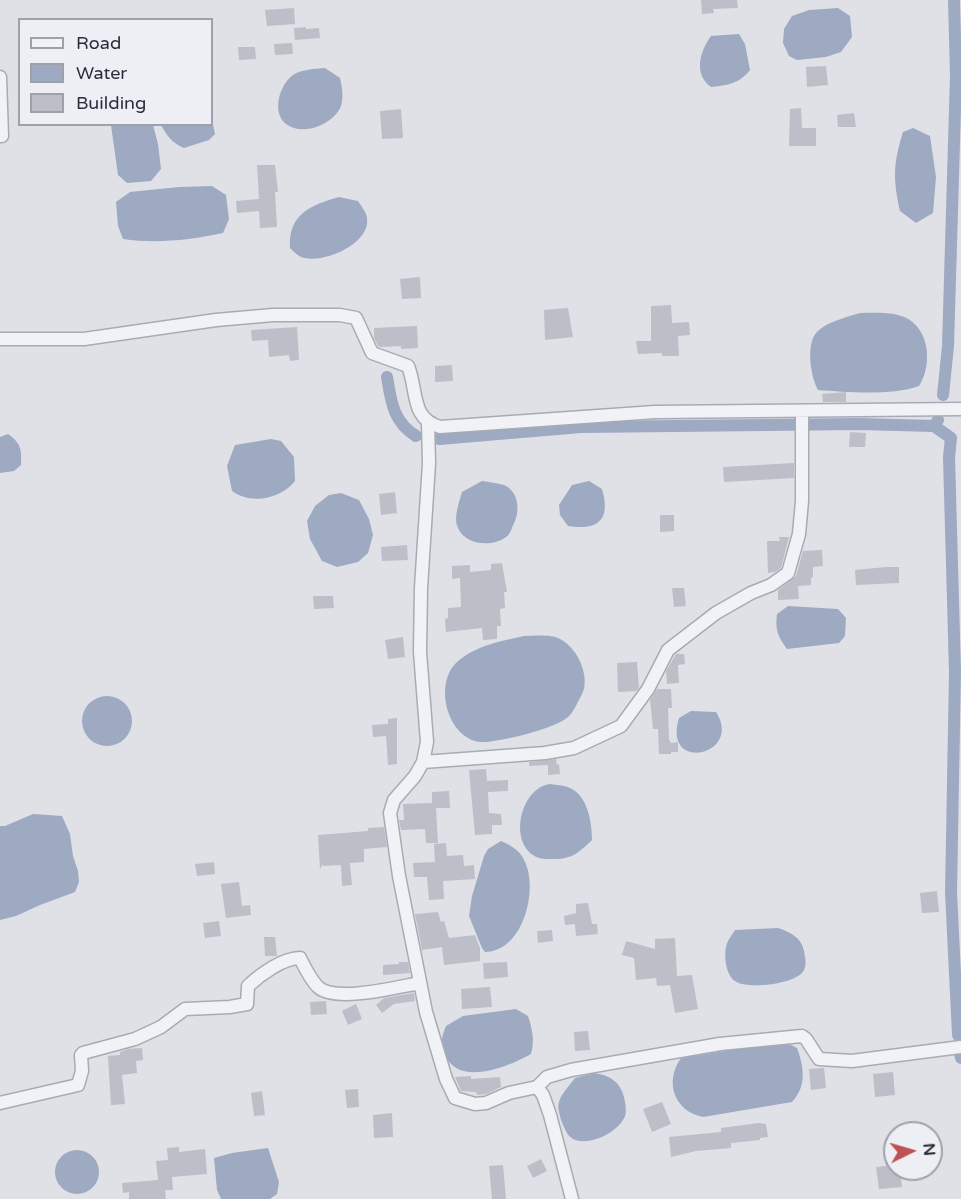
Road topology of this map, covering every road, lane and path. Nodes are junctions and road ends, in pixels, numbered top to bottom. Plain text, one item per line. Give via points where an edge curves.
1 (0, 77) edge
2 (0, 136) edge
3 (0, 339) edge
4 (961, 410) edge
5 (802, 411) junction
6 (428, 423) junction
7 (423, 762) junction
8 (420, 984) junction
9 (961, 1047) edge
10 (537, 1086) junction
11 (0, 1103) edge
12 (572, 1199) edge

1 - 2 street
3 - 6 street via 84,339 273,315 356,318 372,353 408,366 420,414
4 - 5 street
5 - 6 street via 655,412 456,427
5 - 7 street via 802,501 799,534 788,573 716,613 668,650 648,689 621,726 574,748
6 - 7 street via 420,652 427,742
7 - 8 street via 394,800 390,813
8 - 10 street via 437,1050 455,1098 486,1103
8 - 11 street via 333,994 319,988 300,958 292,958 248,986 247,1004 185,1009 161,1027 135,1039 83,1053 78,1085
9 - 10 street via 852,1061 819,1059 802,1036 720,1044 571,1070 547,1077
10 - 12 street via 543,1095

